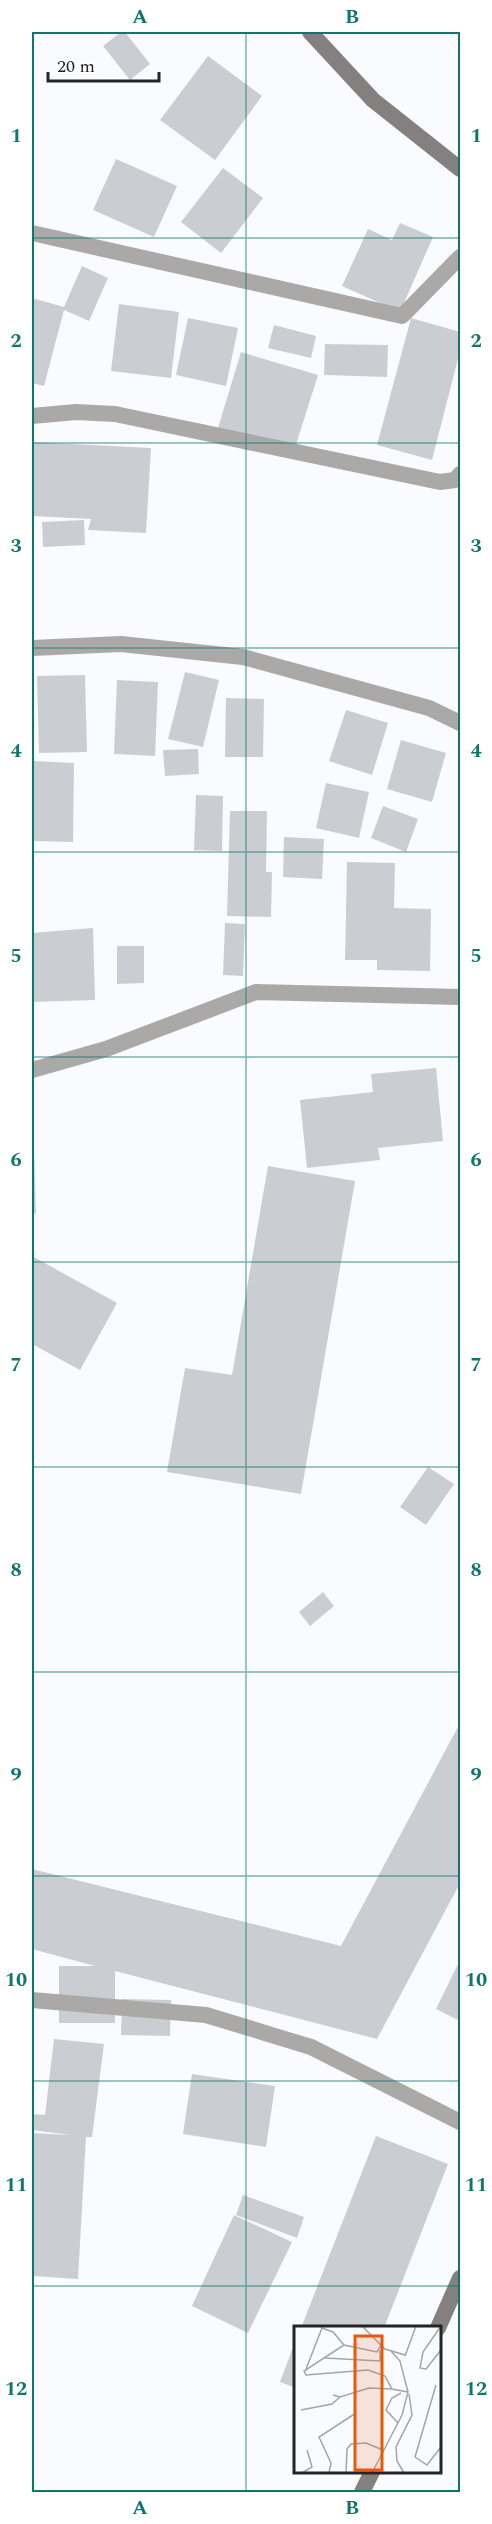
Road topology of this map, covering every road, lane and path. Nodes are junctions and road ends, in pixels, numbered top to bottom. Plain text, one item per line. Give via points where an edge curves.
1 (310, 32) edge
2 (455, 166) edge
3 (32, 233) edge
4 (460, 257) edge
5 (32, 416) edge
6 (460, 474) edge
7 (32, 648) edge
8 (460, 723) edge
9 (460, 997) edge
10 (32, 1070) edge
11 (32, 2000) edge
12 (460, 2122) edge
13 (460, 2278) edge
14 (439, 2326) edge
15 (372, 2473) edge
16 (362, 2493) edge

1 - 2 main road via 374,100
3 - 4 street via 402,316
5 - 6 street via 115,414 440,482 455,480
7 - 8 street via 122,644 243,657 429,708
9 - 10 street via 256,992 106,1049
11 - 12 street via 206,2015 311,2047
13 - 14 main road
15 - 16 main road

